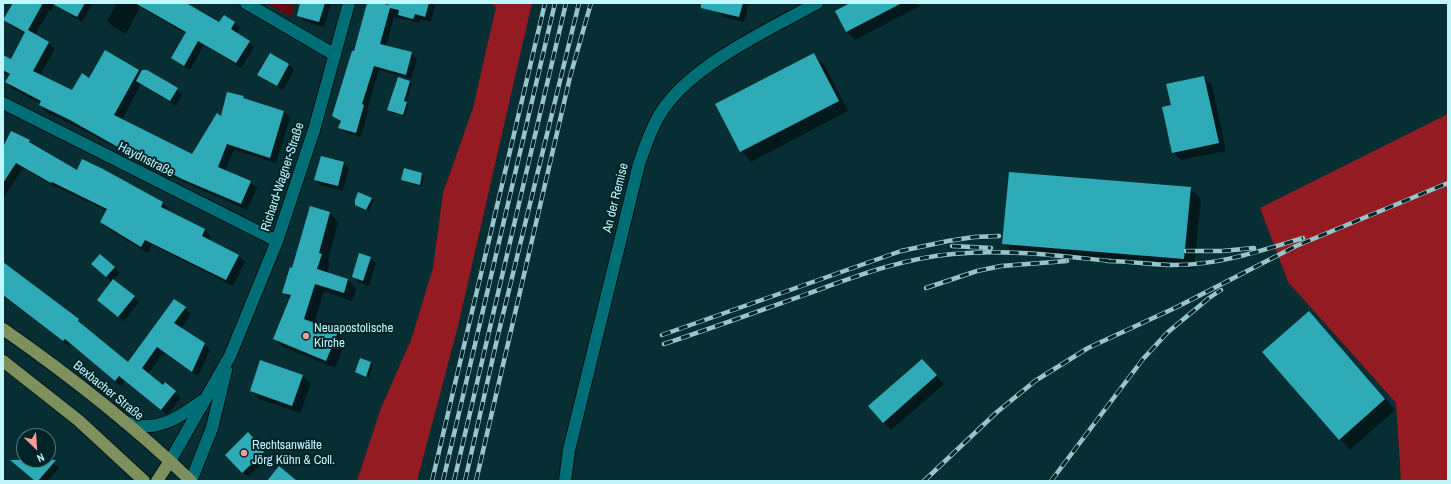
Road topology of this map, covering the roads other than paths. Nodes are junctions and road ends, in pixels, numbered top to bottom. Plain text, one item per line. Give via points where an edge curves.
1 (246, 3) edge
2 (349, 3) edge
3 (817, 3) edge
4 (335, 55) junction
5 (3, 103) edge
6 (277, 241) junction
7 (3, 329) edge
8 (230, 356) junction
9 (3, 361) edge
10 (205, 399) junction
11 (124, 422) junction
12 (170, 461) junction
13 (144, 481) edge
14 (157, 481) edge
15 (191, 481) edge
16 (565, 481) edge

1 - 4 street
2 - 4 street, Richard-Wagner-Straße
3 - 16 street, An der Remise via 740,45 701,71 680,89 664,109 648,137 639,164 569,450
4 - 6 street, Richard-Wagner-Straße via 314,130
5 - 6 street, Haydnstraße
6 - 8 street, Richard-Wagner-Straße
7 - 11 main road, Bexbacher Straße via 53,364
8 - 10 street, Richard-Wagner-Straße
8 - 15 street, Richard-Wagner-Straße via 212,428
9 - 13 main road via 78,420
10 - 11 street, Richard-Wagner-Straße via 160,425 143,426
10 - 12 street, Richard-Wagner-Straße
11 - 12 main road, Bexbacher Straße
12 - 14 main road
12 - 15 main road, Bexbacher Straße

